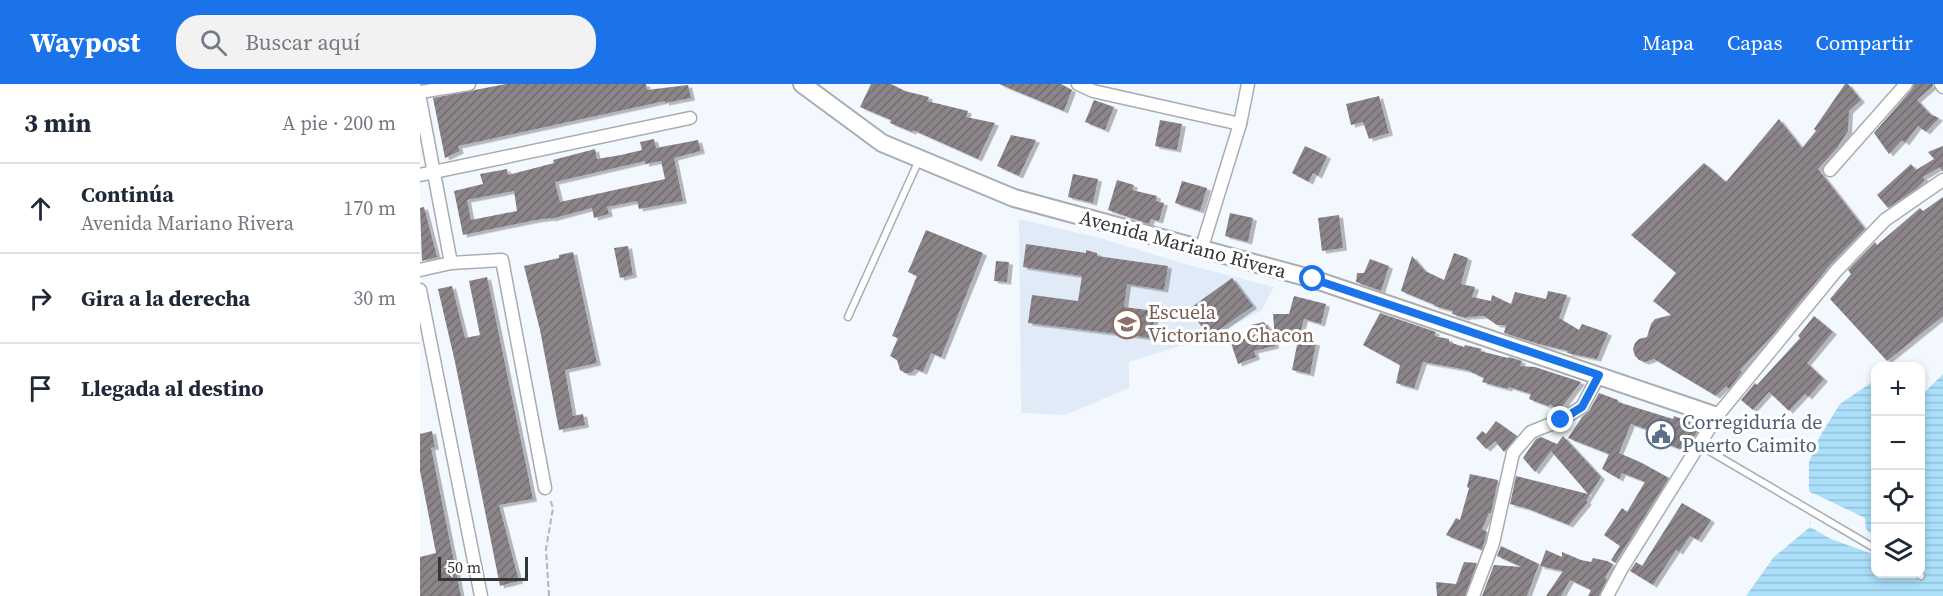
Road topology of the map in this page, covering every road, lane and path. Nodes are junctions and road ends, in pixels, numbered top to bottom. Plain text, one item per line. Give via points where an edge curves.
1 (469, 84) edge
2 (803, 84) edge
3 (1078, 84) edge
4 (1248, 84) edge
5 (1906, 84) edge
6 (420, 92) edge
7 (420, 99) edge
8 (690, 118) dead end
9 (1240, 124) junction
10 (920, 159) junction
11 (1830, 170) dead end
12 (433, 172) junction
13 (420, 176) edge
14 (1943, 180) edge
15 (1201, 250) junction
16 (451, 263) junction
17 (420, 270) edge
18 (420, 290) edge
19 (848, 317) dead end
20 (1599, 375) junction
21 (1717, 416) junction
22 (1699, 445) junction
23 (545, 488) joint
24 (1871, 547) edge
25 (481, 596) edge
26 (549, 596) edge
27 (1473, 596) edge
28 (1606, 596) edge

1 - 6 street
2 - 10 main road, Avenida Mariano Rivera via 882,143
3 - 9 street via 1093,91
4 - 9 street
5 - 11 street
7 - 12 street
8 - 12 street
9 - 15 street
10 - 15 main road, Avenida Mariano Rivera via 1014,198
10 - 19 lane
12 - 13 street
12 - 16 street
14 - 21 street via 1885,220 1836,271
15 - 20 main road, Avenida Mariano Rivera via 1313,279
16 - 17 street
16 - 23 street via 502,260
18 - 25 street
20 - 21 main road, Avenida Mariano Rivera
20 - 27 street via 1582,407 1531,432 1513,453 1493,543
21 - 22 street
22 - 24 lane
22 - 28 street
23 - 26 path via 553,508 546,549

